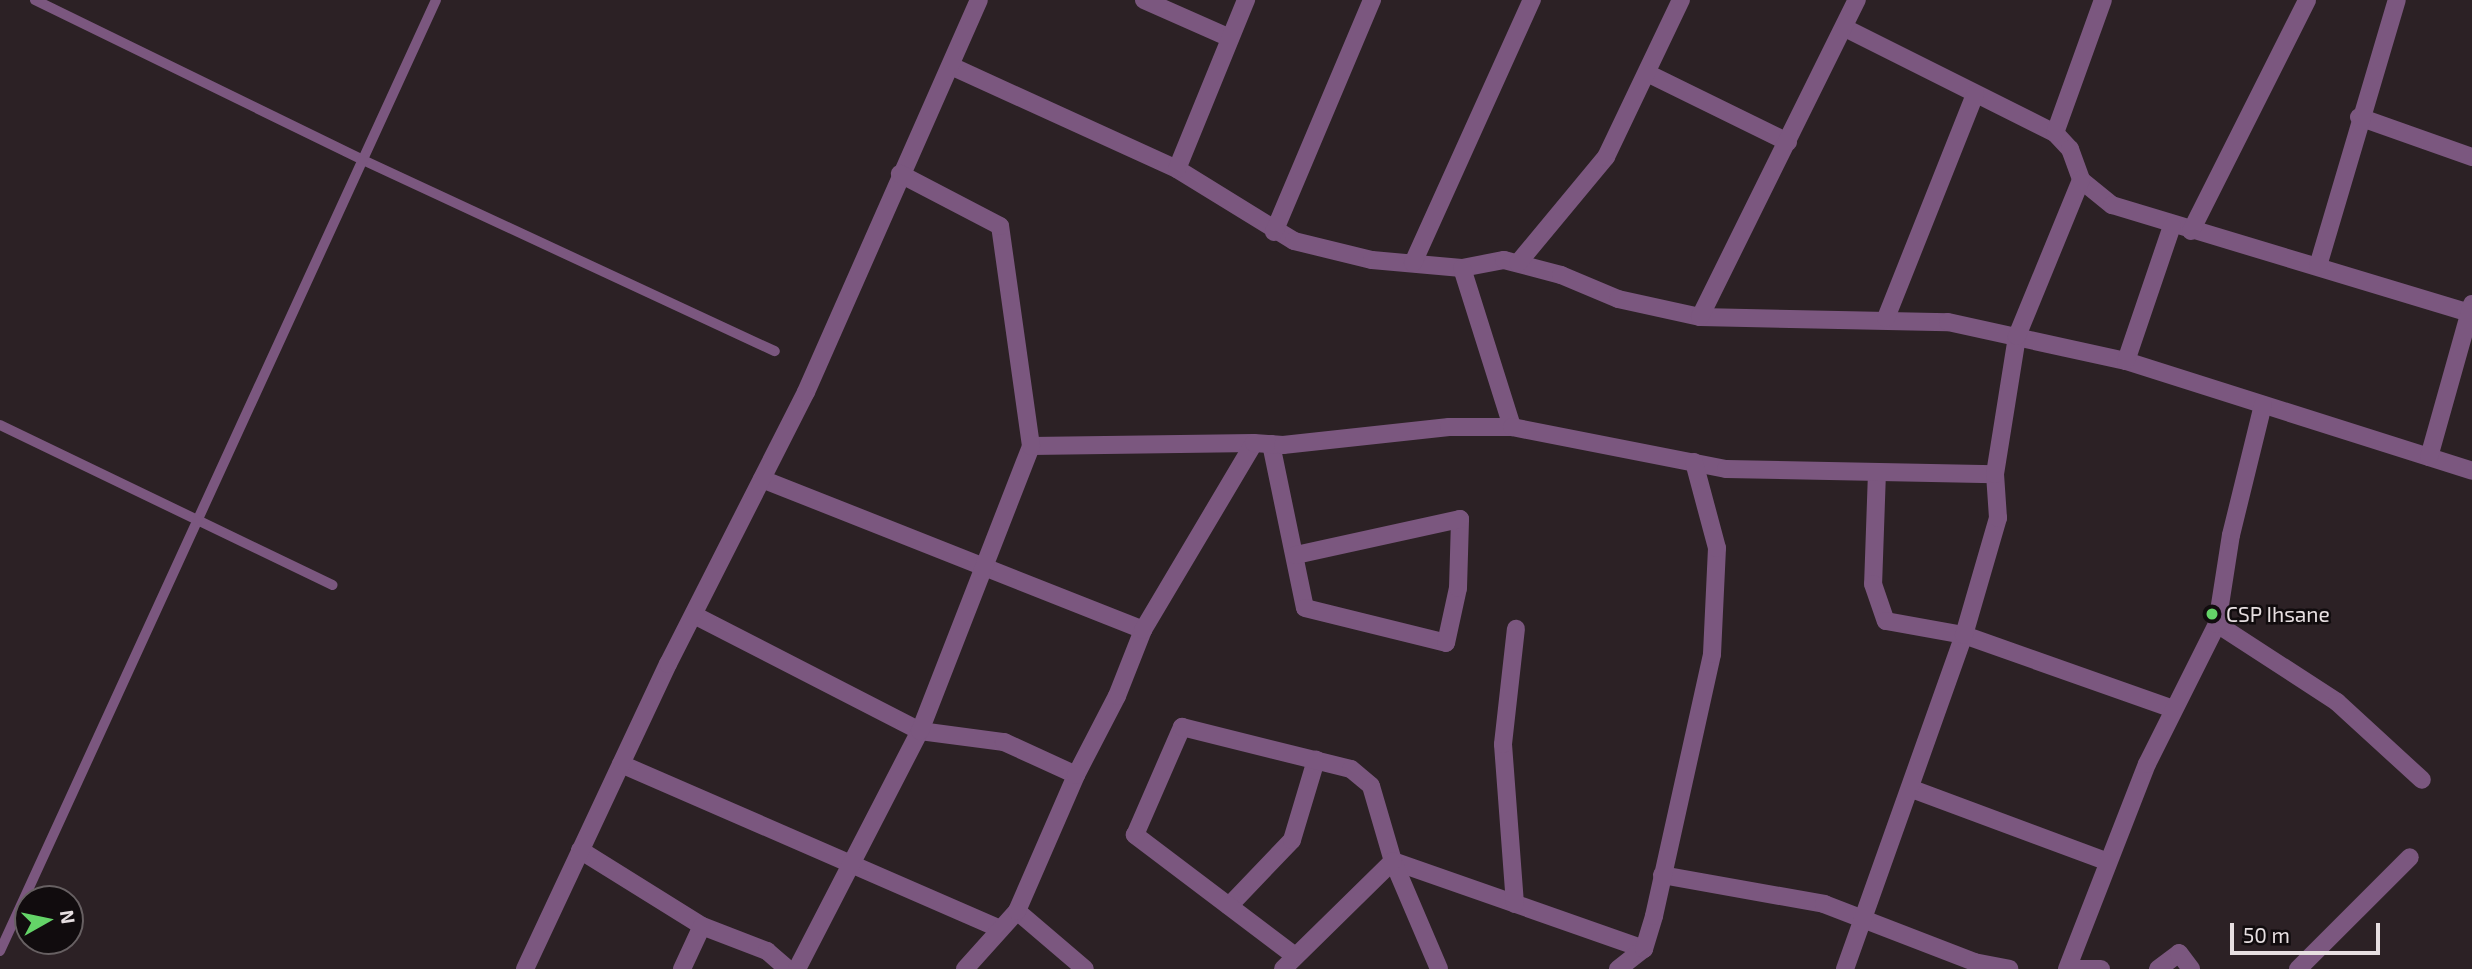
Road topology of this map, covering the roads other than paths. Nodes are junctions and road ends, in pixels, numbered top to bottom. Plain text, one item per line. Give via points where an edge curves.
1 (35, 0) edge
2 (436, 0) edge
3 (979, 0) edge
4 (1144, 0) edge
5 (1246, 0) edge
6 (1372, 0) edge
7 (1532, 0) edge
8 (1681, 0) edge
9 (1857, 0) edge
10 (2306, 0) edge
11 (2397, 0) edge
12 (2096, 2) edge
13 (1845, 28) junction
14 (1230, 38) junction
15 (951, 66) junction
16 (1647, 73) junction
17 (1975, 94) junction
18 (2359, 117) junction
19 (2055, 132) junction
20 (1788, 142) junction
21 (2472, 157) edge
22 (363, 160) junction
23 (1177, 169) junction
24 (900, 174) junction
25 (2081, 180) junction
26 (2172, 226) junction
27 (1274, 232) junction
28 (2191, 232) junction
29 (1413, 263) junction
30 (1518, 263) junction
31 (2318, 266) junction
32 (1462, 268) junction
33 (2471, 309) edge
34 (1700, 317) junction
35 (1886, 318) junction
36 (2017, 336) junction
37 (775, 351) dead end
38 (2126, 361) junction
39 (2263, 405) junction
40 (0, 425) edge
41 (1512, 427) junction
42 (1263, 443) junction
43 (1031, 446) junction
44 (2429, 457) junction
45 (1694, 462) junction
46 (2472, 471) edge
47 (1877, 472) junction
48 (1995, 474) junction
49 (762, 479) junction
50 (198, 520) junction
51 (1296, 555) junction
52 (982, 567) junction
53 (332, 585) dead end
54 (694, 615) junction
55 (2217, 624) junction
56 (1516, 629) dead end
57 (1143, 630) junction
58 (1964, 635) junction
59 (2173, 709) junction
60 (920, 731) junction
61 (1316, 760) junction
62 (621, 764) junction
63 (1076, 775) junction
64 (2422, 780) dead end
65 (1912, 789) junction
66 (580, 850) junction
67 (2410, 857) dead end
68 (1393, 861) junction
69 (2106, 861) junction
70 (851, 864) junction
71 (1662, 874) junction
72 (1516, 904) junction
73 (1229, 906) junction
74 (1017, 911) junction
75 (1864, 916) junction
76 (702, 926) junction
77 (1000, 929) junction
78 (1644, 949) junction
79 (0, 951) edge
80 (1289, 962) edge
81 (525, 969) edge
82 (682, 969) edge
83 (788, 969) edge
84 (797, 969) edge
85 (965, 969) edge
86 (1085, 969) edge
87 (1439, 969) edge
88 (1618, 969) edge
89 (1845, 969) edge
90 (2009, 969) edge
91 (2068, 969) edge
92 (2101, 969) edge
93 (2158, 969) edge
94 (2191, 969) edge
95 (2298, 969) edge

1 - 22 lane
2 - 22 lane
3 - 15 street
4 - 14 street
5 - 14 street
6 - 27 street
7 - 29 street
8 - 16 street
9 - 13 street
10 - 28 street
11 - 18 street
12 - 19 street
13 - 17 street
13 - 20 street
14 - 23 street
15 - 23 street
15 - 24 street
16 - 20 street
16 - 30 street via 1606,157
17 - 19 street
17 - 35 street
18 - 21 street
18 - 31 street
19 - 25 street via 2070,149
20 - 34 street
22 - 37 lane
22 - 50 lane
23 - 27 street
24 - 43 street via 1000,226
24 - 49 street via 806,392
25 - 26 street via 2112,205
25 - 36 street
26 - 28 street
26 - 38 street
27 - 29 street via 1372,260
28 - 31 street
29 - 32 street
30 - 32 street via 1504,260
30 - 34 street via 1618,299
31 - 33 street
32 - 41 street
33 - 44 street
34 - 35 street
35 - 36 street via 1948,322
36 - 38 street
36 - 48 street
38 - 39 street
39 - 44 street
39 - 55 street via 2231,535
40 - 50 lane
41 - 42 street via 1449,427
41 - 45 street
42 - 43 street
42 - 51 street
42 - 57 street
43 - 52 street
44 - 46 street
45 - 47 street via 1726,469
45 - 71 street via 1717,548 1712,654
47 - 48 street
47 - 58 street via 1873,536 1878,608 1886,621 1902,627
48 - 58 street via 1998,518
49 - 52 street
49 - 54 street
50 - 53 lane
50 - 79 lane
51 - 51 street via 1305,608 1446,643 1458,588 1460,519
52 - 57 street
52 - 60 street
54 - 60 street
54 - 62 street
55 - 59 street
55 - 64 street via 2337,702
56 - 72 street via 1503,744
57 - 63 street via 1117,696
58 - 59 street
58 - 65 street
59 - 69 street
60 - 63 street via 1004,743
60 - 70 street
61 - 68 street via 1351,769 1371,786
61 - 73 street via 1292,840
61 - 73 street via 1182,727 1135,835
62 - 66 street
62 - 70 street
63 - 74 street
65 - 69 street
65 - 75 street
66 - 76 street
66 - 81 street
67 - 95 street
68 - 72 street
68 - 80 street
68 - 87 street
69 - 91 street
70 - 77 street
70 - 84 street
71 - 75 street via 1824,904
71 - 78 street
72 - 78 street
73 - 80 street
74 - 77 street
74 - 86 street
75 - 89 street
75 - 90 street via 1975,962
76 - 82 street
76 - 83 street via 767,951
77 - 85 street
78 - 88 street
91 - 92 street
93 - 94 street via 2179,953

